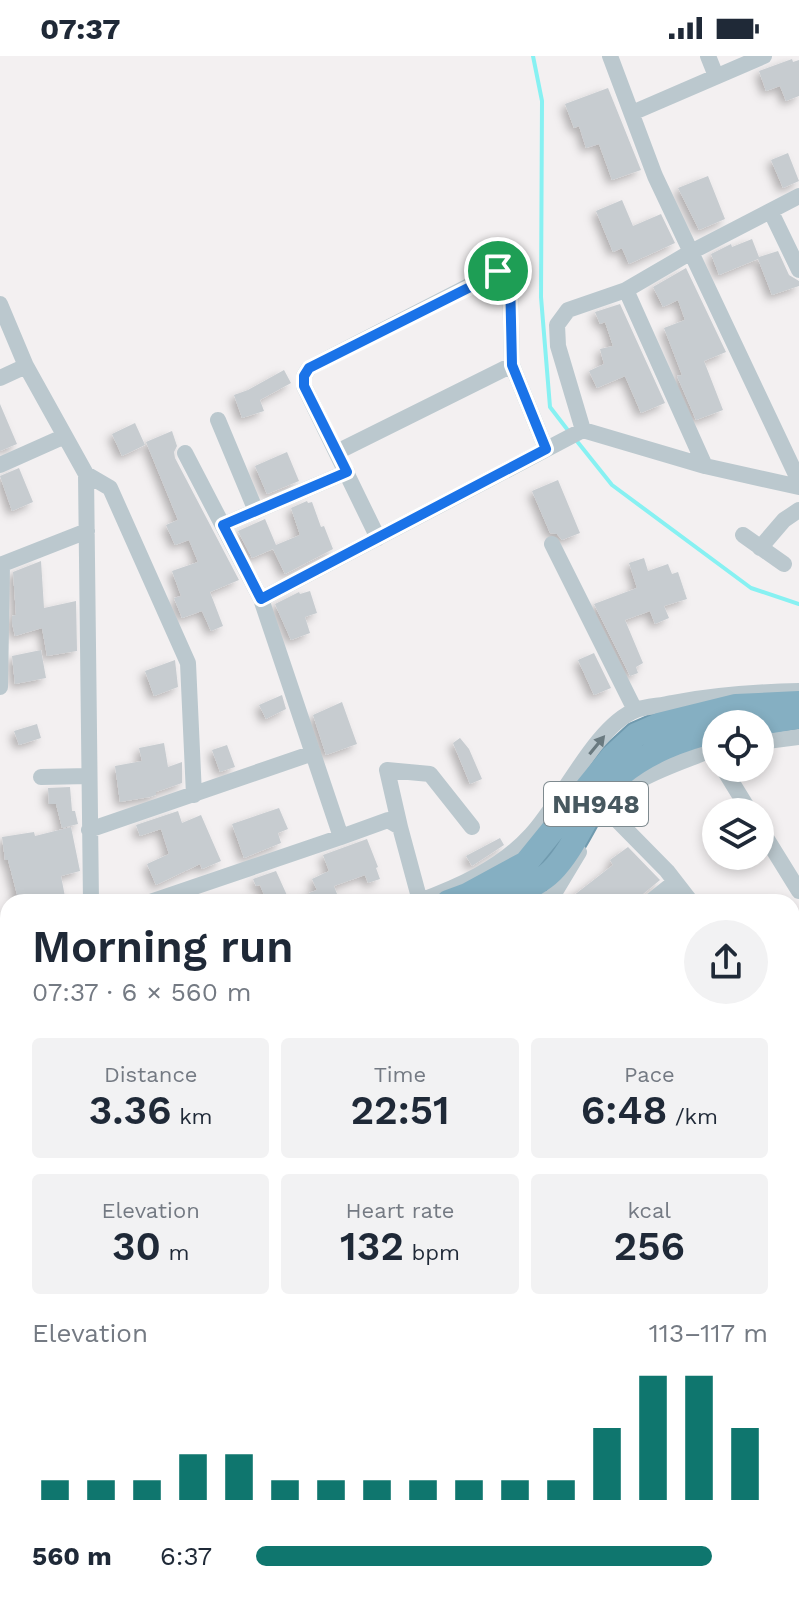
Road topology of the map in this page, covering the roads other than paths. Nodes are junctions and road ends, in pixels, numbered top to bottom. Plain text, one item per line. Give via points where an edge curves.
1 (610, 56) edge
2 (708, 56) edge
3 (764, 56) edge
4 (716, 76) junction
5 (632, 113) junction
6 (799, 196) edge
7 (771, 212) junction
8 (691, 252) junction
9 (799, 270) edge
10 (626, 290) junction
11 (0, 304) edge
12 (512, 365) junction
13 (26, 366) junction
14 (0, 378) edge
15 (218, 420) dead end
16 (583, 430) junction
17 (65, 436) junction
18 (547, 449) junction
19 (337, 452) junction
20 (185, 453) dead end
21 (0, 465) edge
22 (705, 466) junction
23 (347, 472) junction
24 (86, 474) junction
25 (799, 481) edge
26 (799, 487) edge
27 (799, 510) edge
28 (256, 511) junction
29 (223, 525) junction
30 (87, 531) junction
31 (743, 535) dead end
32 (378, 538) junction
33 (552, 544) dead end
34 (760, 548) junction
35 (784, 564) dead end
36 (1, 565) edge
37 (261, 599) junction
38 (0, 687) edge
39 (799, 691) edge
40 (799, 703) edge
41 (635, 710) junction
42 (799, 717) edge
43 (774, 721) edge
44 (702, 735) edge
45 (799, 737) edge
46 (774, 740) edge
47 (313, 753) junction
48 (702, 754) edge
49 (89, 776) junction
50 (41, 777) dead end
51 (194, 795) junction
52 (606, 809) junction
53 (400, 827) junction
54 (472, 827) dead end
55 (89, 830) junction
56 (341, 837) junction
57 (774, 851) edge
58 (675, 882) junction
59 (542, 889) edge
60 (799, 891) edge
61 (91, 894) edge
62 (174, 894) edge
63 (416, 894) edge
64 (434, 894) edge
65 (480, 894) edge
66 (660, 894) edge
67 (685, 894) edge

1 - 5 street
2 - 4 street
3 - 4 street
4 - 5 street
5 - 8 street
6 - 7 street
7 - 8 street
7 - 9 street
8 - 10 street
8 - 25 street
10 - 16 street via 568,310 557,325 558,346
10 - 22 street
11 - 13 street
12 - 18 street
12 - 19 street
12 - 19 street via 510,278 504,270 309,368 304,386
13 - 14 street
13 - 17 street
15 - 28 street
16 - 18 street
16 - 22 street
17 - 21 street
17 - 24 street
18 - 32 street
19 - 23 street
20 - 29 street
22 - 26 street
23 - 28 street
23 - 32 street
24 - 30 street
24 - 51 street via 110,488 188,663
27 - 34 street
28 - 29 street
29 - 37 street
30 - 36 street
30 - 49 street
31 - 34 street
32 - 37 street
33 - 41 street
34 - 35 street
36 - 38 street
37 - 47 street
39 - 41 street via 716,696
40 - 59 highway, NH948 via 736,706 636,735 612,757
64 -> 41 street via 481,874 519,848 599,740
42 - 43 highway
44 - 59 highway, NH948 via 642,759 618,776
45 - 46 street
47 - 51 street
47 - 56 street
48 - 52 street via 613,797
49 - 50 street
49 - 55 street
51 - 55 street
52 - 58 street
52 - 59 street
53 - 54 street via 387,770 430,774
53 - 56 street via 388,820
53 - 63 street
55 - 61 street
56 - 62 street
57 - 60 street
58 - 66 street
58 - 67 street
59 - 65 highway, NH948

